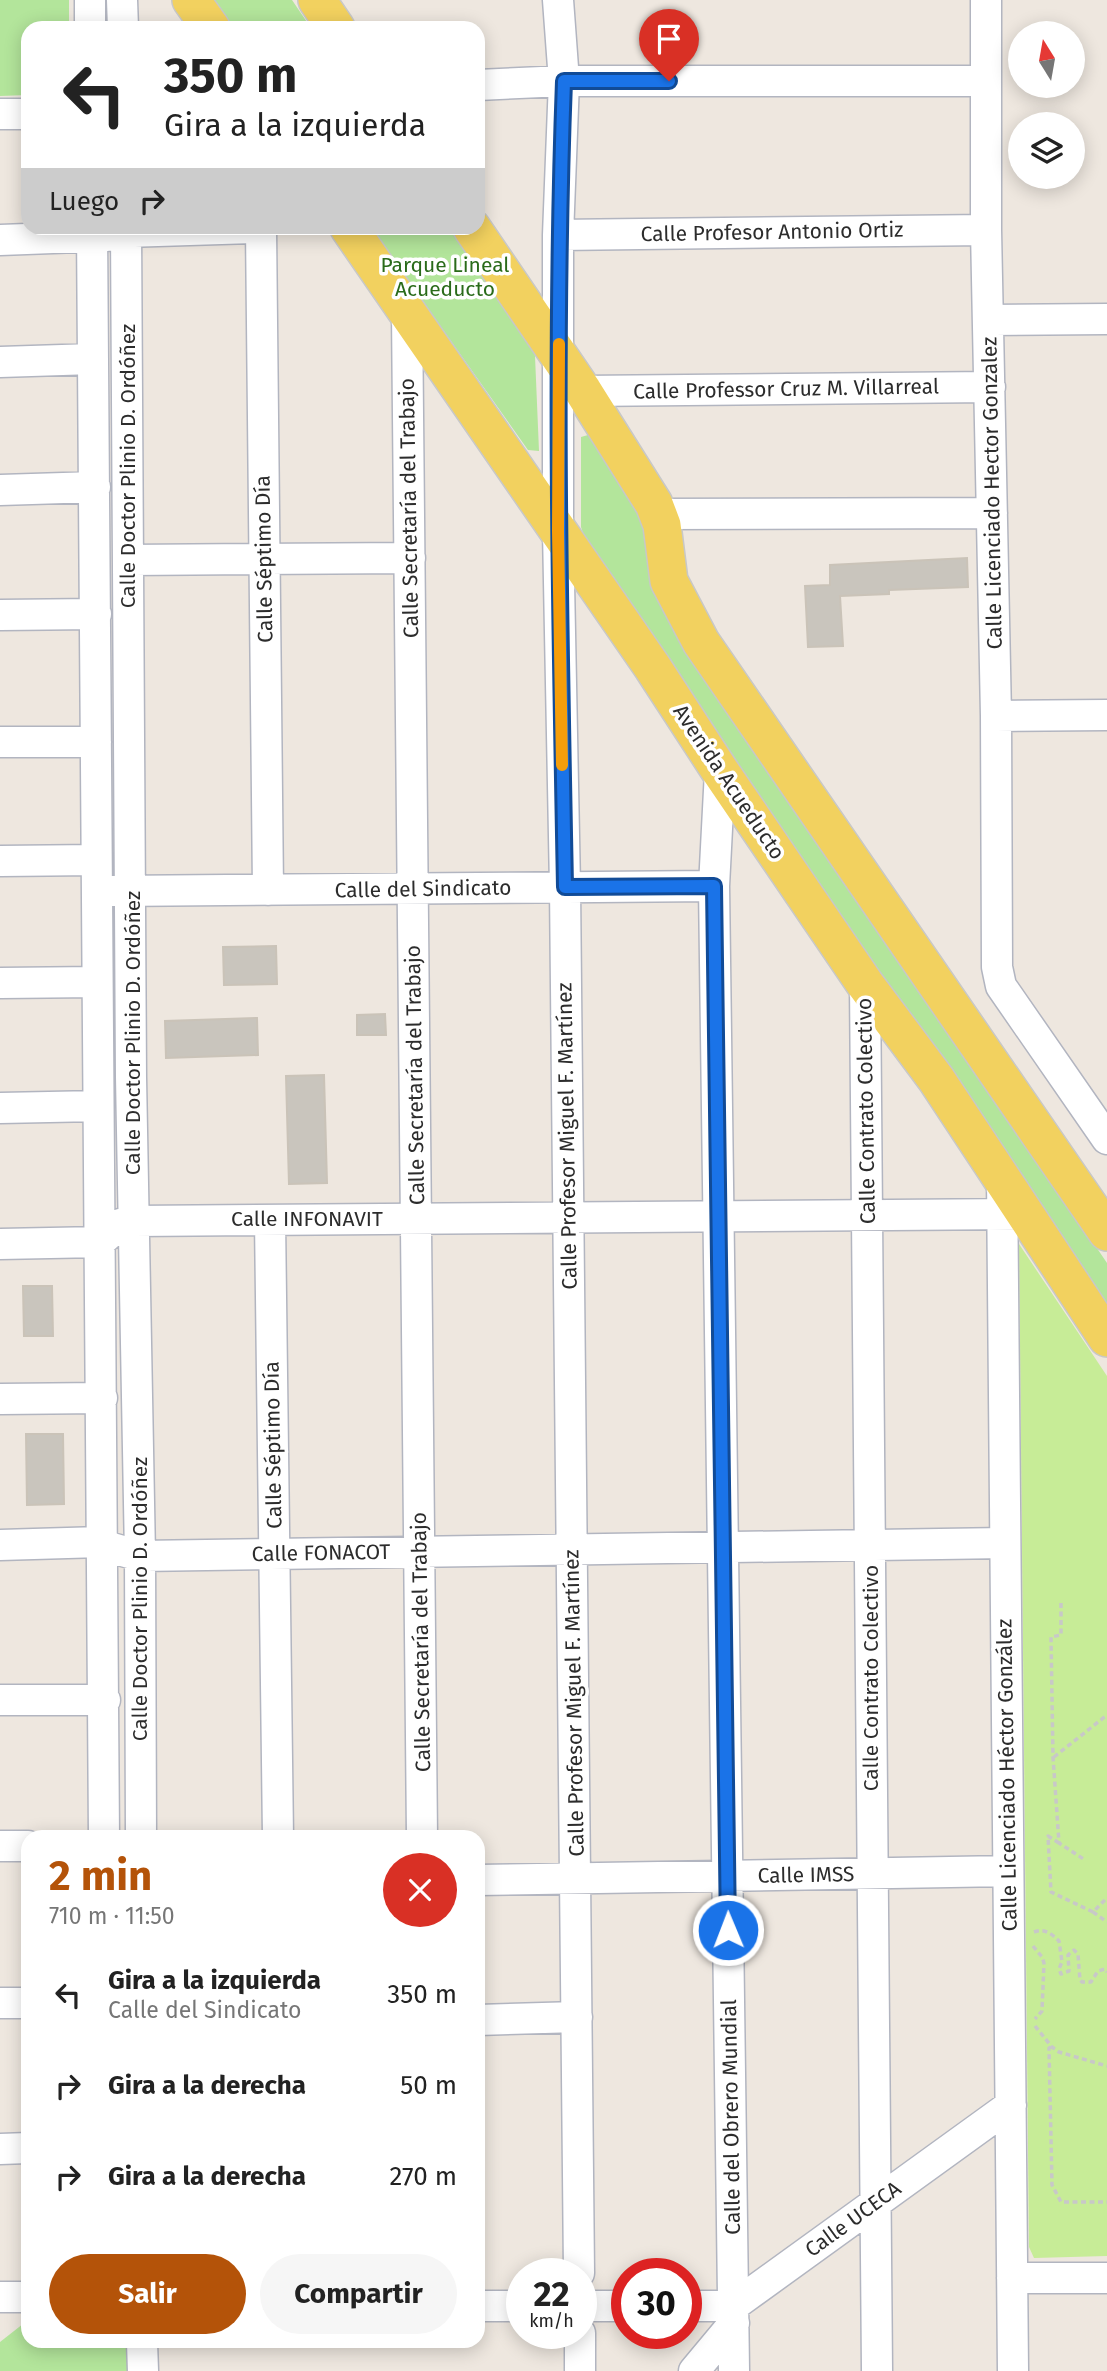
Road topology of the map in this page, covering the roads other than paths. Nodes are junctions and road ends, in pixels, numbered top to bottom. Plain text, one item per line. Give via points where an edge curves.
1 (90, 0) edge
2 (122, 0) edge
3 (191, 0) edge
4 (317, 0) edge
5 (558, 0) edge
6 (986, 0) edge
7 (90, 21) edge
8 (123, 21) edge
9 (206, 21) edge
10 (331, 21) edge
11 (986, 80) junction
12 (564, 81) junction
13 (485, 85) edge
14 (0, 114) edge
15 (21, 114) edge
16 (986, 230) junction
17 (58, 235) edge
18 (92, 235) edge
19 (126, 235) edge
20 (261, 235) edge
21 (354, 235) edge
22 (477, 235) edge
23 (558, 235) junction
24 (0, 240) edge
25 (408, 313) junction
26 (1107, 319) edge
27 (988, 320) junction
28 (560, 356) junction
29 (93, 359) junction
30 (0, 362) edge
31 (990, 387) junction
32 (583, 391) junction
33 (95, 487) junction
34 (0, 490) edge
35 (992, 513) junction
36 (659, 514) junction
37 (558, 531) junction
38 (410, 558) junction
39 (264, 559) junction
40 (128, 560) junction
41 (96, 614) junction
42 (0, 615) edge
43 (1107, 715) edge
44 (996, 716) junction
45 (0, 742) edge
46 (96, 742) junction
47 (720, 771) junction
48 (96, 860) junction
49 (0, 861) edge
50 (714, 886) junction
51 (565, 887) junction
52 (413, 889) junction
53 (268, 890) junction
54 (97, 891) junction
55 (132, 892) junction
56 (97, 982) junction
57 (0, 984) edge
58 (865, 984) junction
59 (131, 1077) junction
60 (98, 1092) junction
61 (0, 1108) edge
62 (1107, 1139) edge
63 (1014, 1215) junction
64 (867, 1216) junction
65 (719, 1217) junction
66 (568, 1218) junction
67 (416, 1219) junction
68 (270, 1220) junction
69 (135, 1221) junction
70 (1107, 1232) edge
71 (100, 1242) junction
72 (0, 1244) edge
73 (1107, 1338) edge
74 (102, 1398) junction
75 (0, 1399) edge
76 (101, 1542) junction
77 (1005, 1544) junction
78 (0, 1545) edge
79 (870, 1545) junction
80 (723, 1547) junction
81 (572, 1550) junction
82 (420, 1552) junction
83 (274, 1554) junction
84 (140, 1556) junction
85 (0, 1700) edge
86 (105, 1700) junction
87 (104, 1830) edge
88 (141, 1830) edge
89 (278, 1830) edge
90 (422, 1830) edge
91 (0, 1846) edge
92 (21, 1846) edge
93 (1008, 1871) junction
94 (873, 1874) junction
95 (728, 1876) junction
96 (575, 1878) junction
97 (485, 1880) edge
98 (0, 2003) edge
99 (21, 2003) edge
100 (577, 2017) junction
101 (485, 2020) edge
102 (1011, 2105) junction
103 (21, 2148) edge
104 (0, 2149) edge
105 (876, 2202) junction
106 (579, 2258) edge
107 (1107, 2277) edge
108 (1012, 2278) junction
109 (0, 2297) edge
110 (21, 2297) edge
111 (485, 2306) edge
112 (506, 2306) edge
113 (702, 2309) edge
114 (734, 2314) junction
115 (142, 2348) edge
116 (580, 2349) edge
117 (143, 2371) edge
118 (580, 2371) edge
119 (694, 2371) edge
120 (734, 2371) edge
121 (877, 2371) edge
122 (1013, 2371) edge

1 - 7 street
2 - 8 street
3 - 9 main road
4 - 10 main road
5 - 12 street, Calle Profesor Miguel F. Martínez
6 - 11 street, Calle Licenciado Hector Gonzalez
11 - 12 street
11 - 16 street, Calle Licenciado Hector Gonzalez
12 - 13 street
12 - 23 street, Calle Profesor Miguel F. Martínez
14 - 15 street
16 - 23 street, Calle Profesor Antonio Ortiz
16 - 27 street, Calle Licenciado Hector Gonzalez
17 - 24 street
18 - 29 street, Calle Doctor Plinio D. Ordóñez
19 - 40 street, Calle Doctor Plinio D. Ordóñez
20 - 39 street, Calle Séptimo Día
21 - 25 main road, Avenida Acueducto
22 - 28 main road
23 - 28 street, Calle Profesor Miguel F. Martínez
25 - 37 main road, Avenida Acueducto
25 - 38 street, Calle Secretaría del Trabajo
26 - 27 street
27 - 31 street, Calle Licenciado Hector Gonzalez
28 - 32 main road
28 - 37 street, Calle Profesor Miguel F. Martínez
29 - 30 street
29 - 33 street, Calle Doctor Plinio D. Ordóñez
31 - 32 street, Calle Professor Cruz M. Villarreal
31 - 35 street, Calle Licenciado Hector Gonzalez
32 - 36 main road
33 - 34 street
33 - 41 street, Calle Doctor Plinio D. Ordóñez
35 - 36 street
35 - 44 street, Calle Licenciado Hector Gonzalez
36 - 70 main road via 669,581 701,642
37 - 47 main road, Avenida Acueducto
37 - 51 street, Calle Profesor Miguel F. Martínez
38 - 39 street
38 - 52 street, Calle Secretaría del Trabajo
39 - 40 street
39 - 53 street, Calle Séptimo Día
40 - 55 street, Calle Doctor Plinio D. Ordóñez
41 - 42 street
41 - 46 street, Calle Doctor Plinio D. Ordóñez
43 - 44 street
44 - 62 street, Calle Licenciado Hector Gonzalez via 997,967 1001,986
45 - 46 street
46 - 48 street, Calle Doctor Plinio D. Ordóñez
47 - 50 street, Calle del Obrero Mundial
47 - 58 main road, Avenida Acueducto
48 - 49 street
48 - 54 street, Calle Doctor Plinio D. Ordóñez
50 - 51 street, Calle del Sindicato
50 - 65 street, Calle del Obrero Mundial
51 - 52 street, Calle del Sindicato
51 - 66 street, Calle Profesor Miguel F. Martínez
52 - 53 street, Calle del Sindicato
52 - 67 street, Calle Secretaría del Trabajo
53 - 55 street, Calle del Sindicato
54 - 55 street, Calle del Sindicato
54 - 56 street, Calle Doctor Plinio D. Ordóñez
55 - 59 street, Calle Doctor Plinio D. Ordóñez
56 - 57 street
56 - 60 street, Calle Doctor Plinio D. Ordóñez
58 - 63 main road, Avenida Acueducto via 1002,1178
58 - 64 street, Calle Contrato Colectivo
59 - 60 street
59 - 69 street, Calle Doctor Plinio D. Ordóñez
60 - 61 street
60 - 71 street, Calle Doctor Plinio D. Ordóñez
63 - 64 street, Calle INFONAVIT
63 - 73 main road, Avenida Acueducto
63 - 77 street, Calle Licenciado Héctor González
64 - 65 street, Calle INFONAVIT
64 - 79 street, Calle Contrato Colectivo
65 - 66 street, Calle INFONAVIT
65 - 80 street, Calle del Obrero Mundial
66 - 67 street, Calle INFONAVIT
66 - 81 street, Calle Profesor Miguel F. Martínez
67 - 68 street, Calle INFONAVIT
67 - 82 street, Calle Secretaría del Trabajo
68 - 69 street, Calle INFONAVIT
68 - 83 street, Calle Séptimo Día
69 - 71 street via 120,1224
69 - 84 street, Calle Doctor Plinio D. Ordóñez
71 - 72 street
71 - 74 street, Calle Doctor Plinio D. Ordóñez
74 - 75 street
74 - 76 street, Calle Doctor Plinio D. Ordóñez
76 - 78 street
76 - 84 street, Calle FONACOT
76 - 86 street, Calle Doctor Plinio D. Ordóñez
77 - 79 street, Calle FONACOT
77 - 93 street, Calle Licenciado Héctor González
79 - 80 street, Calle FONACOT
79 - 94 street, Calle Contrato Colectivo
80 - 81 street, Calle FONACOT
80 - 95 street, Calle del Obrero Mundial
81 - 82 street, Calle FONACOT
81 - 96 street, Calle Profesor Miguel F. Martínez
82 - 83 street, Calle FONACOT
82 - 90 street, Calle Secretaría del Trabajo
83 - 84 street, Calle FONACOT
83 - 89 street, Calle Séptimo Día
84 - 88 street, Calle Doctor Plinio D. Ordóñez
85 - 86 street
86 - 87 street, Calle Doctor Plinio D. Ordóñez
91 - 92 street
93 - 94 street, Calle IMSS
93 - 102 street, Calle Licenciado Héctor González
94 - 95 street, Calle IMSS
94 - 105 street, Calle Contrato Colectivo
95 - 96 street, Calle IMSS
95 - 114 street, Calle del Obrero Mundial
96 - 97 street, Calle IMSS
96 - 100 street, Calle Profesor Miguel F. Martínez
98 - 99 street
100 - 101 street
100 - 106 street, Calle Profesor Miguel F. Martínez
102 - 105 street, Calle UCECA
102 - 108 street, Calle Licenciado Héctor González
103 - 104 street
105 - 114 street, Calle UCECA
105 - 121 street, Calle Contrato Colectivo
107 - 108 street
108 - 122 street, Calle Licenciado Héctor González
109 - 110 street
111 - 112 street
113 - 114 street
114 - 119 street, Calle UCECA
114 - 120 street, Calle del Obrero Mundial
115 - 117 street
116 - 118 street

